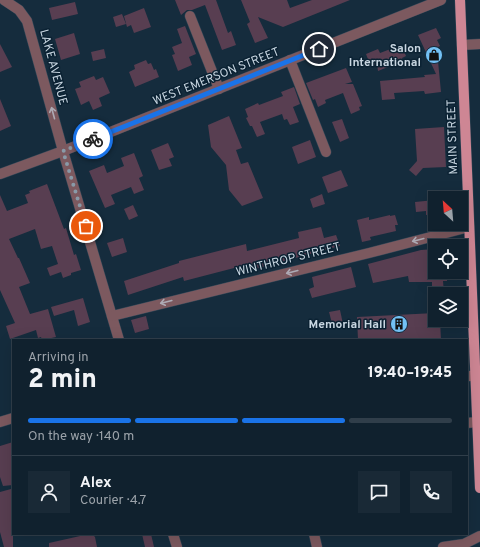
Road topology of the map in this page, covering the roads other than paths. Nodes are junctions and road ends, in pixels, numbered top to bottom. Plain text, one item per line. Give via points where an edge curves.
1 (4, 0) edge
2 (441, 0) edge
3 (460, 0) edge
4 (190, 16) dead end
5 (480, 44) edge
6 (462, 45) junction
7 (290, 60) junction
8 (219, 89) junction
9 (63, 151) junction
10 (326, 152) dead end
11 (0, 174) edge
12 (469, 227) junction
13 (112, 316) junction
14 (119, 339) edge
15 (471, 376) edge
16 (12, 418) edge
17 (0, 422) edge
18 (472, 422) edge
19 (480, 488) edge
20 (173, 535) edge
21 (314, 535) edge
22 (480, 536) edge
23 (177, 547) edge
24 (317, 547) edge
25 (443, 547) edge

9 -> 1 street, LAKE AVENUE via 28,21 19,10
2 - 7 street, WEST EMERSON STREET
3 - 6 main road, MAIN STREET
4 - 8 street
5 - 6 street
6 - 12 main road, MAIN STREET
7 - 8 street, WEST EMERSON STREET
7 - 10 street
8 - 9 street, WEST EMERSON STREET
9 - 11 street, WEST EMERSON STREET
9 - 13 street, LAKE AVENUE
12 -> 13 street, WINTHROP STREET
12 - 15 main road, MAIN STREET
13 - 14 street, LAKE AVENUE
15 - 18 main road, MAIN STREET
16 - 17 street
18 - 19 main road, MAIN STREET
20 - 23 street
21 - 24 street
22 - 25 street via 464,544

